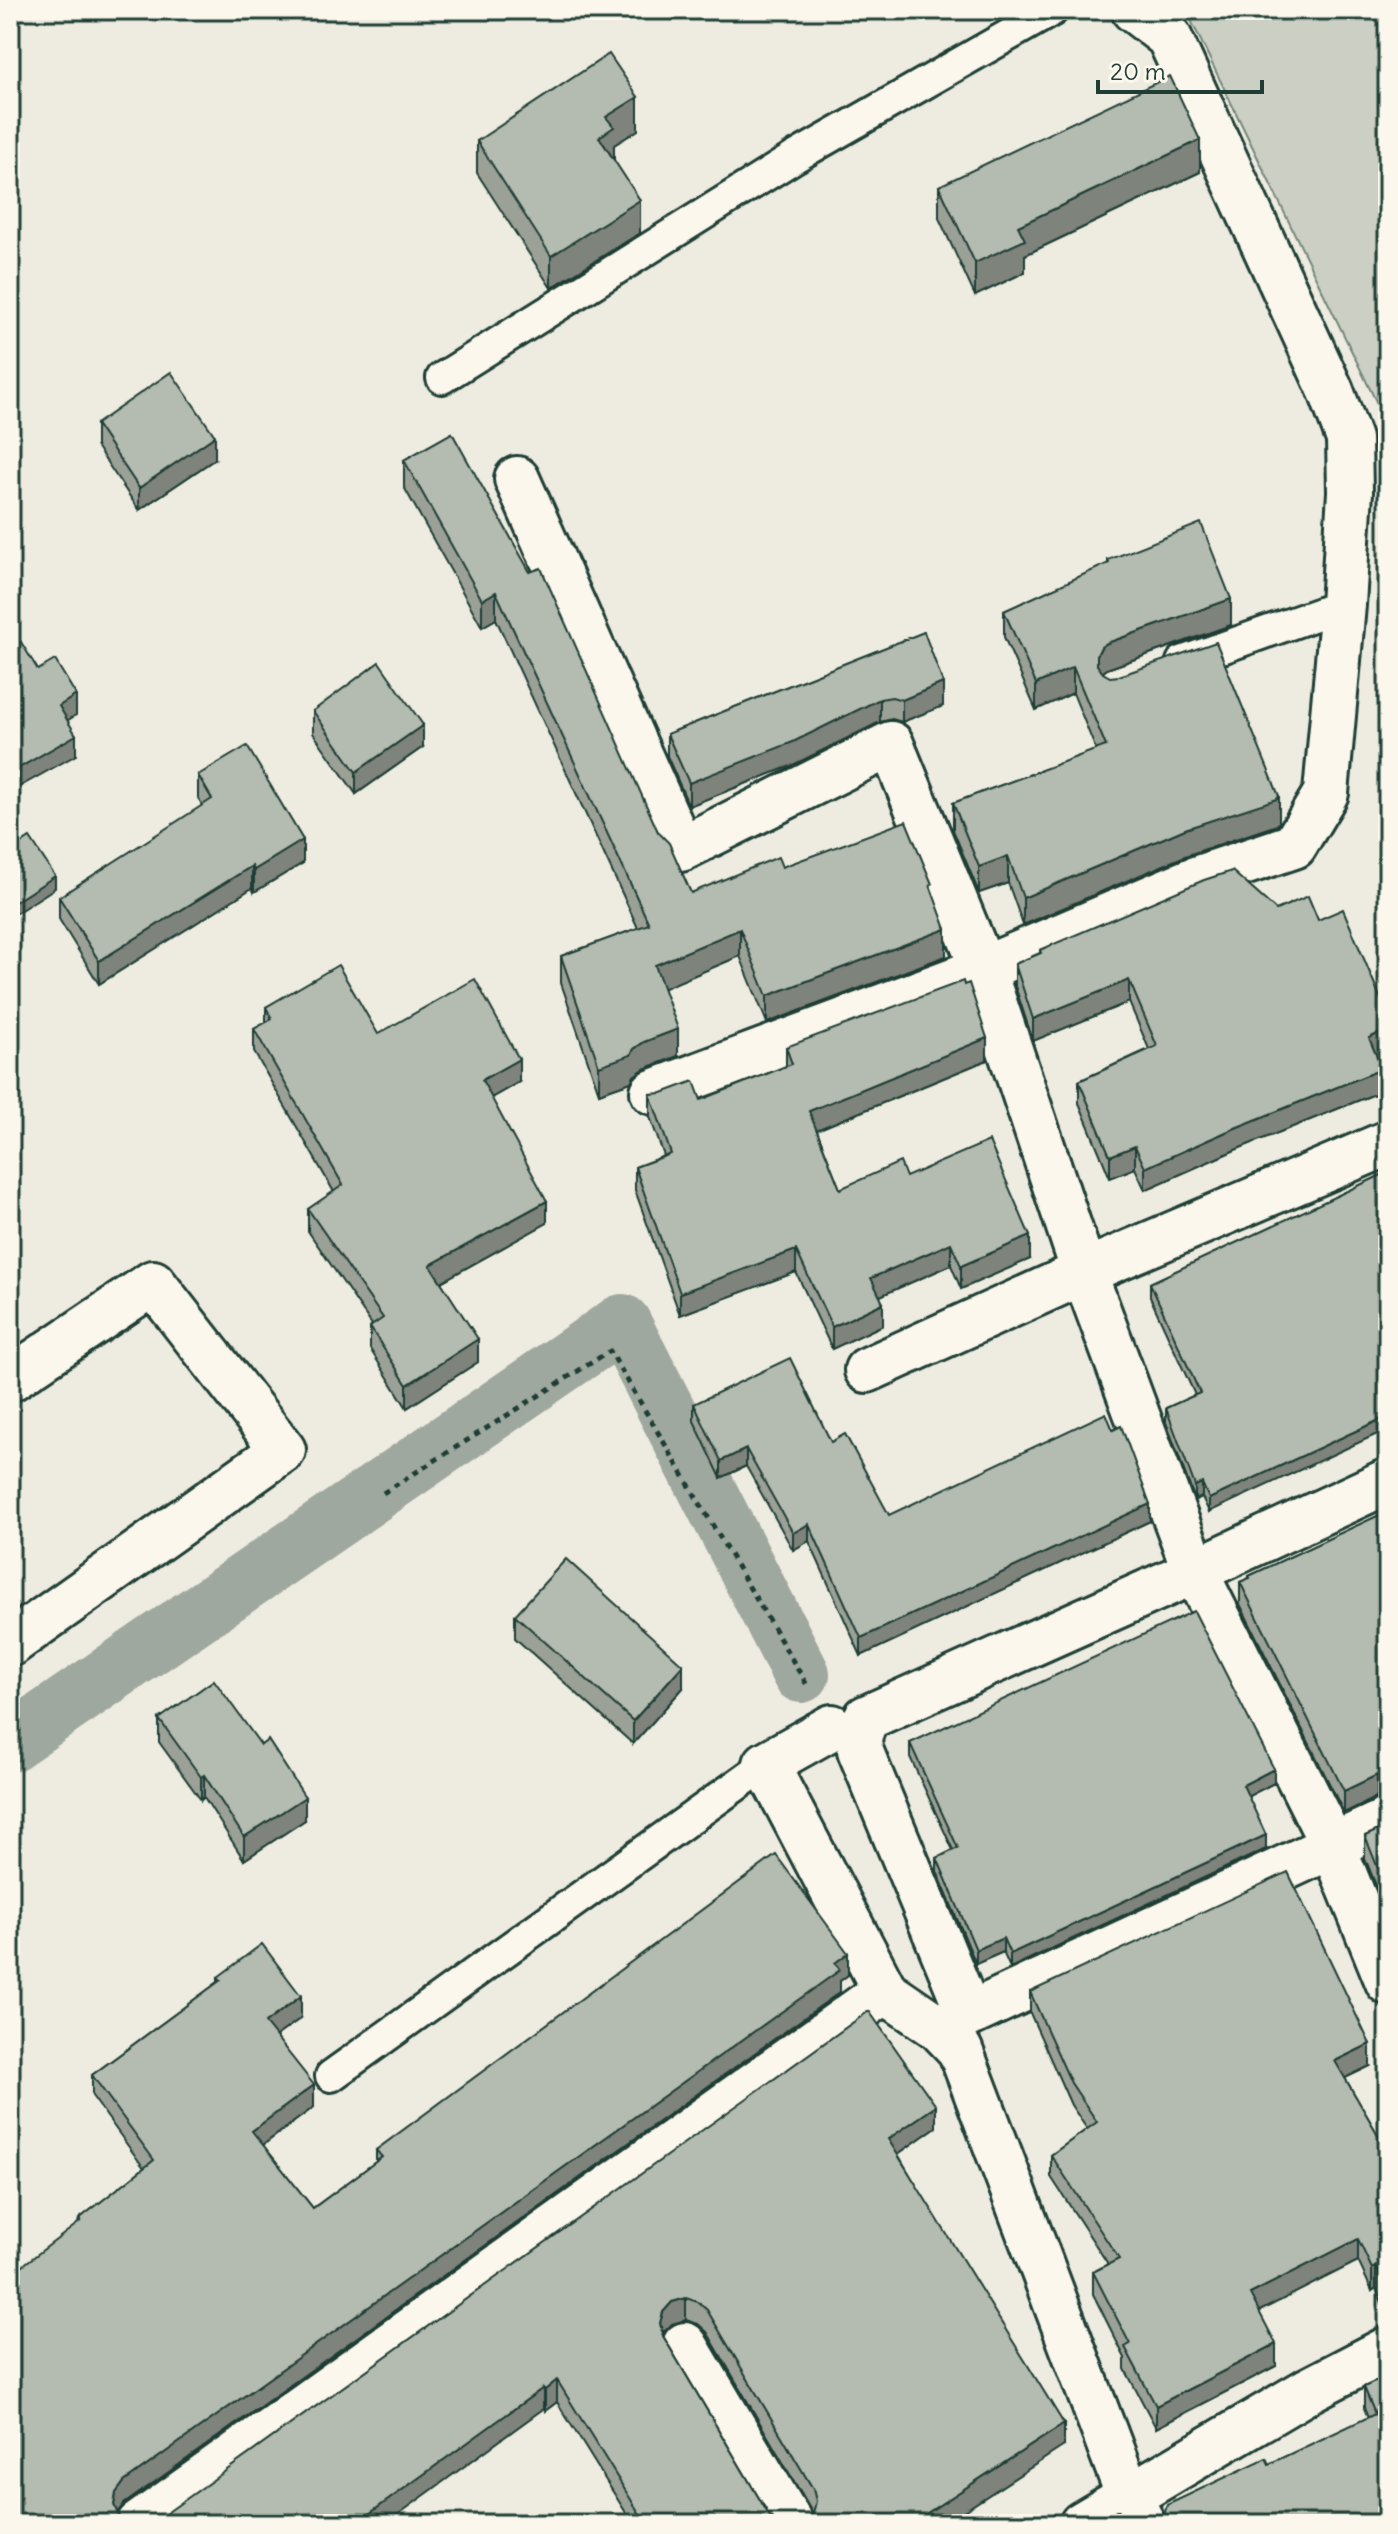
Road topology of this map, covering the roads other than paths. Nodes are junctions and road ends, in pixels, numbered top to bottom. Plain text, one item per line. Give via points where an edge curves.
1 (1053, 10) edge
2 (1134, 10) edge
3 (442, 378) dead end
4 (517, 479) dead end
5 (1343, 605) junction
6 (1157, 671) edge
7 (983, 969) junction
8 (653, 1092) edge
9 (1388, 1143) edge
10 (1084, 1272) junction
11 (867, 1370) dead end
12 (10, 1379) edge
13 (1388, 1481) edge
14 (1195, 1571) junction
15 (10, 1644) edge
16 (832, 1727) road end
17 (766, 1764) junction
18 (1388, 1820) edge
19 (1333, 1846) junction
20 (1388, 1982) edge
21 (885, 1991) junction
22 (954, 2021) junction
23 (331, 2076) dead end
24 (685, 2345) dead end
25 (1388, 2349) edge
26 (1136, 2510) edge
27 (139, 2524) edge
28 (791, 2524) edge
29 (1082, 2524) edge

1 - 3 lane via 795,157
2 - 5 street via 1169,37 1349,439
4 - 7 street via 681,849 891,744
5 - 6 lane
5 - 7 street via 1326,793 1294,846 1195,879
7 - 8 street
7 - 10 street
9 - 10 street
10 - 11 street
10 - 14 street
12 - 15 street via 153,1283 283,1450
13 - 14 street
14 - 19 street
14 - 22 street via 866,1718 860,1750
16 - 17 street
17 - 21 street
17 - 23 lane
18 - 19 street
19 - 20 street
19 - 22 street
21 - 22 street
21 - 27 street
22 - 26 street via 960,2050
24 - 28 street
25 - 26 street via 1309,2390
26 - 29 street

